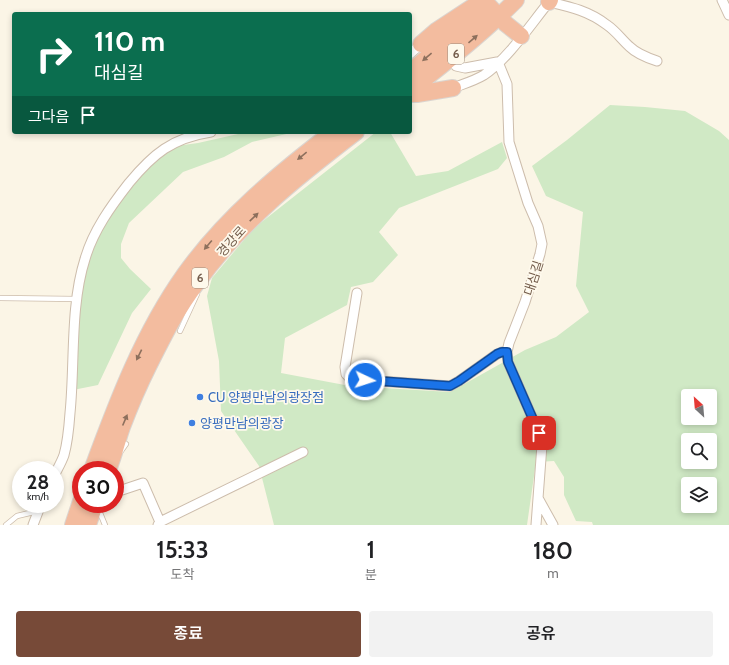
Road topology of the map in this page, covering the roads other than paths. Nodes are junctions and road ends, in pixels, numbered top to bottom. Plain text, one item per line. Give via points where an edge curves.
1 (516, 0) edge
2 (722, 0) edge
3 (550, 1) edge
4 (494, 7) edge
5 (729, 15) edge
6 (521, 36) junction
7 (418, 48) edge
8 (657, 61) dead end
9 (498, 62) junction
10 (456, 66) dead end
11 (412, 70) edge
12 (412, 88) edge
13 (453, 88) joint
14 (412, 94) edge
15 (202, 134) edge
16 (331, 134) edge
17 (354, 134) edge
18 (214, 260) junction
19 (202, 285) dead end
20 (199, 292) dead end
21 (357, 292) dead end
22 (0, 298) edge
23 (77, 299) junction
24 (180, 331) dead end
25 (507, 352) junction
26 (126, 444) dead end
27 (303, 452) dead end
28 (61, 461) edge
29 (95, 461) edge
30 (111, 461) edge
31 (114, 461) edge
32 (124, 489) edge
33 (538, 498) junction
34 (25, 513) edge
35 (38, 513) edge
36 (77, 513) edge
37 (93, 513) edge
38 (100, 513) edge
39 (159, 524) edge
40 (6, 525) edge
41 (33, 525) edge
42 (73, 525) edge
43 (88, 525) edge
44 (105, 525) edge
45 (536, 525) edge
46 (553, 525) edge

1 - 4 highway, 6
2 - 5 street
3 - 6 street
3 - 8 street via 582,10 596,17 609,25 631,48
4 - 6 highway via 506,24
4 - 7 highway via 474,6 436,31
4 -> 11 highway, 6
12 -> 4 highway, 6 via 450,59
6 - 9 street via 511,51
9 - 10 street via 465,68
9 - 13 street via 484,74
9 - 25 street, 대심길 via 507,84 509,142 542,244
13 - 14 highway
15 - 23 street via 188,137 161,150 120,194 97,229 90,245 84,260
16 -> 29 highway, 경강로 / 6 via 243,207 185,274 138,356
18 -> 17 highway, 경강로 / 6 via 276,196
18 - 19 lane
30 -> 18 highway, 경강로 / 6 via 122,427 148,366 178,310
20 - 24 lane
21 - 25 street via 346,368 346,374 351,379 450,386 497,354
22 - 23 lane
23 - 28 street via 69,430
25 - 33 street via 508,362 542,445
26 - 31 lane
27 - 39 street
32 - 39 street via 143,483
33 - 45 street
33 - 46 street
34 - 40 lane
35 - 41 street
36 - 42 highway
37 - 43 highway
38 - 44 lane

